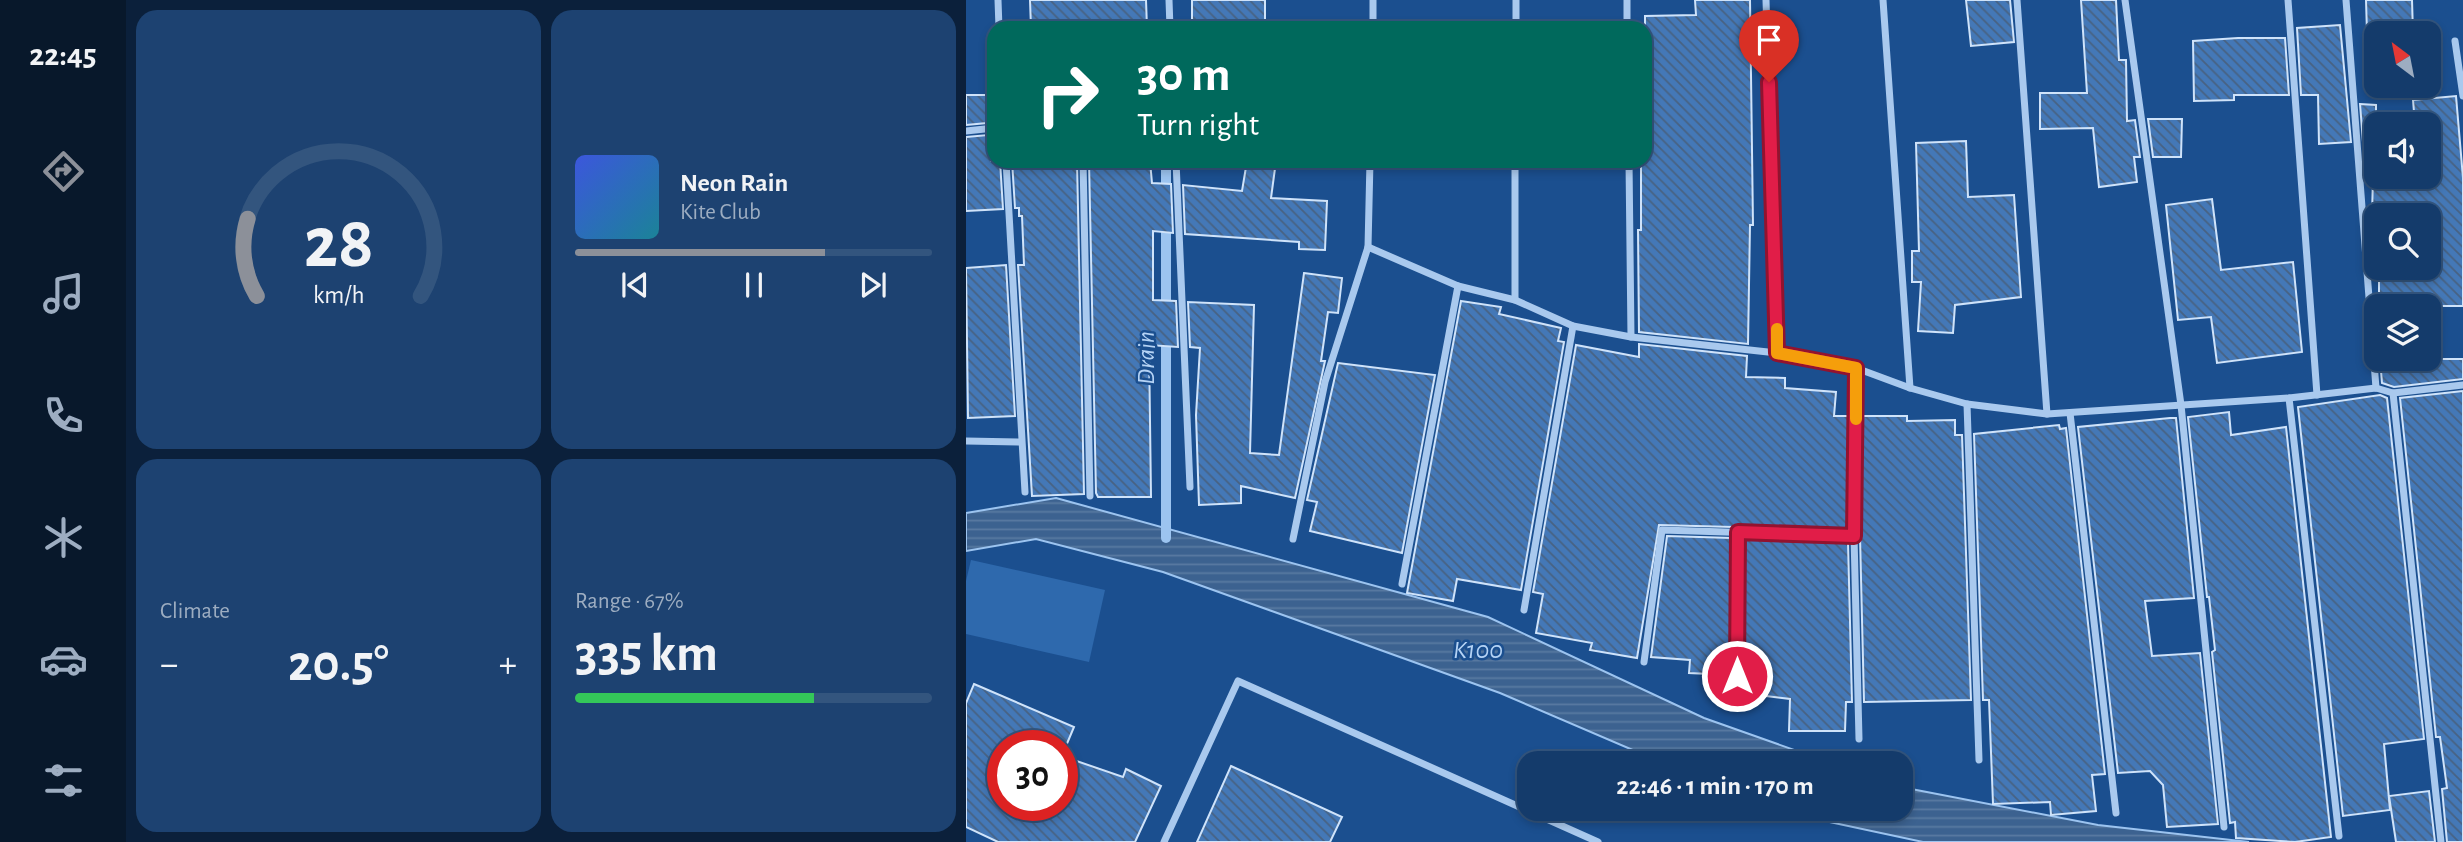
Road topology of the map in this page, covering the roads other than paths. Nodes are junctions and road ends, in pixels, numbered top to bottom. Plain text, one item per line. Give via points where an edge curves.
1 (998, 0) edge
2 (1169, 0) edge
3 (1373, 0) edge
4 (1516, 0) edge
5 (1627, 0) edge
6 (1766, 0) edge
7 (1883, 0) edge
8 (2017, 0) edge
9 (2125, 0) edge
10 (2288, 0) edge
11 (2346, 0) edge
12 (999, 21) edge
13 (1170, 21) edge
14 (1373, 21) edge
15 (1516, 21) edge
16 (1627, 21) edge
17 (2455, 41) dead end
18 (2463, 96) edge
19 (987, 129) edge
20 (966, 131) edge
21 (1006, 168) edge
22 (1083, 168) edge
23 (1176, 168) edge
24 (1370, 168) edge
25 (1515, 168) edge
26 (1629, 168) edge
27 (1368, 247) junction
28 (1458, 286) junction
29 (1515, 300) junction
30 (1573, 326) junction
31 (1631, 337) junction
32 (1777, 353) junction
33 (1856, 368) junction
34 (2463, 385) edge
35 (2376, 387) junction
36 (1910, 388) junction
37 (2393, 393) junction
38 (2317, 395) junction
39 (2289, 398) junction
40 (1967, 404) junction
41 (2181, 405) junction
42 (2070, 413) junction
43 (2048, 414) junction
44 (966, 441) edge
45 (1021, 443) junction
46 (1191, 487) dead end
47 (1025, 492) dead end
48 (1090, 496) dead end
49 (1738, 532) junction
50 (1854, 536) junction
51 (1293, 539) dead end
52 (1402, 584) dead end
53 (1524, 610) dead end
54 (1644, 662) dead end
55 (1737, 700) dead end
56 (1859, 739) dead end
57 (1979, 760) dead end
58 (2116, 813) dead end
59 (2224, 827) dead end
60 (2339, 836) dead end
61 (1164, 842) edge
62 (1598, 842) edge
63 (2441, 842) edge

1 - 12 street
2 - 13 street
3 - 14 street
4 - 15 street
5 - 16 street
6 - 32 street
7 - 36 street
8 - 43 street
9 - 41 street
10 - 38 street
11 - 35 street
17 - 18 street
19 - 20 street
21 - 45 street
22 - 48 street
23 - 46 street
24 - 27 street
25 - 29 street
26 - 31 street
27 - 28 street
27 - 51 street via 1325,382
28 - 29 street
28 - 52 street
29 - 30 street
30 - 31 street
30 - 53 street
31 - 32 street
32 - 33 street
33 - 36 street
33 - 50 street
34 - 37 street
35 - 37 street
35 - 38 street
36 - 40 street
37 - 63 street
38 - 39 street
39 - 41 street
39 - 60 street
40 - 43 street
40 - 57 street
41 - 42 street
41 - 59 street
42 - 43 street
42 - 58 street
44 - 45 street
45 - 47 street
49 - 50 street
49 - 54 street via 1661,530
49 - 55 street
50 - 56 street
61 - 62 street via 1238,681

